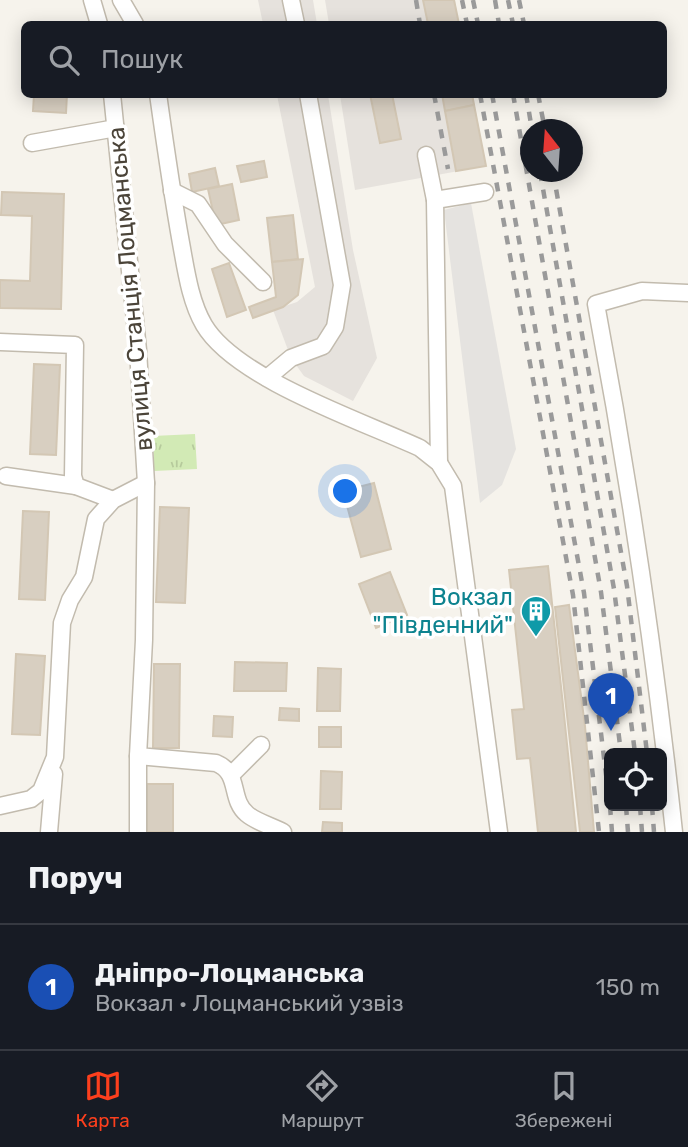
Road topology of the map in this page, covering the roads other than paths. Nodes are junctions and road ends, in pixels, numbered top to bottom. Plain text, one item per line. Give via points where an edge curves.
1 (92, 0) edge
2 (121, 0) edge
3 (291, 0) edge
4 (98, 21) edge
5 (133, 21) edge
6 (295, 21) edge
7 (112, 98) edge
8 (159, 98) edge
9 (309, 98) edge
10 (116, 128) junction
11 (32, 143) dead end
12 (426, 155) dead end
13 (172, 191) junction
14 (485, 192) dead end
15 (435, 200) junction
16 (263, 282) dead end
17 (688, 293) edge
18 (0, 342) edge
19 (267, 378) junction
20 (439, 463) junction
21 (6, 476) dead end
22 (146, 483) junction
23 (76, 486) junction
24 (113, 500) junction
25 (261, 745) dead end
26 (138, 756) junction
27 (55, 757) junction
28 (232, 774) junction
29 (0, 806) edge
30 (49, 832) edge
31 (138, 832) edge
32 (283, 832) edge
33 (499, 832) edge
34 (674, 832) edge

1 - 4 street
2 - 5 street
3 - 6 street
7 - 10 street, вулиця Станція Лоцманська
8 - 13 street
9 - 19 street via 342,285 335,327 323,346 292,358
10 - 11 street
10 - 22 street, вулиця Станція Лоцманська
12 - 15 street
13 - 16 street via 198,204 226,244
13 - 19 street via 195,305 205,326 226,351
14 - 15 street
15 - 20 street
17 - 34 street via 642,291 596,304 639,542
18 - 23 street via 75,345
19 - 20 street via 420,448
20 - 33 street via 453,486 458,510
21 - 23 street
22 - 24 street, вулиця Станція Лоцманська
22 - 26 street, вулиця Станція Лоцманська
23 - 24 street
24 - 27 street, вулиця Станція Лоцманська via 96,519 84,576 62,622
25 - 28 street
26 - 28 street via 216,763
26 - 31 street, вулиця Станція Лоцманська
27 - 29 street, вулиця Станція Лоцманська via 41,792
27 - 30 street
28 - 32 street via 246,814

